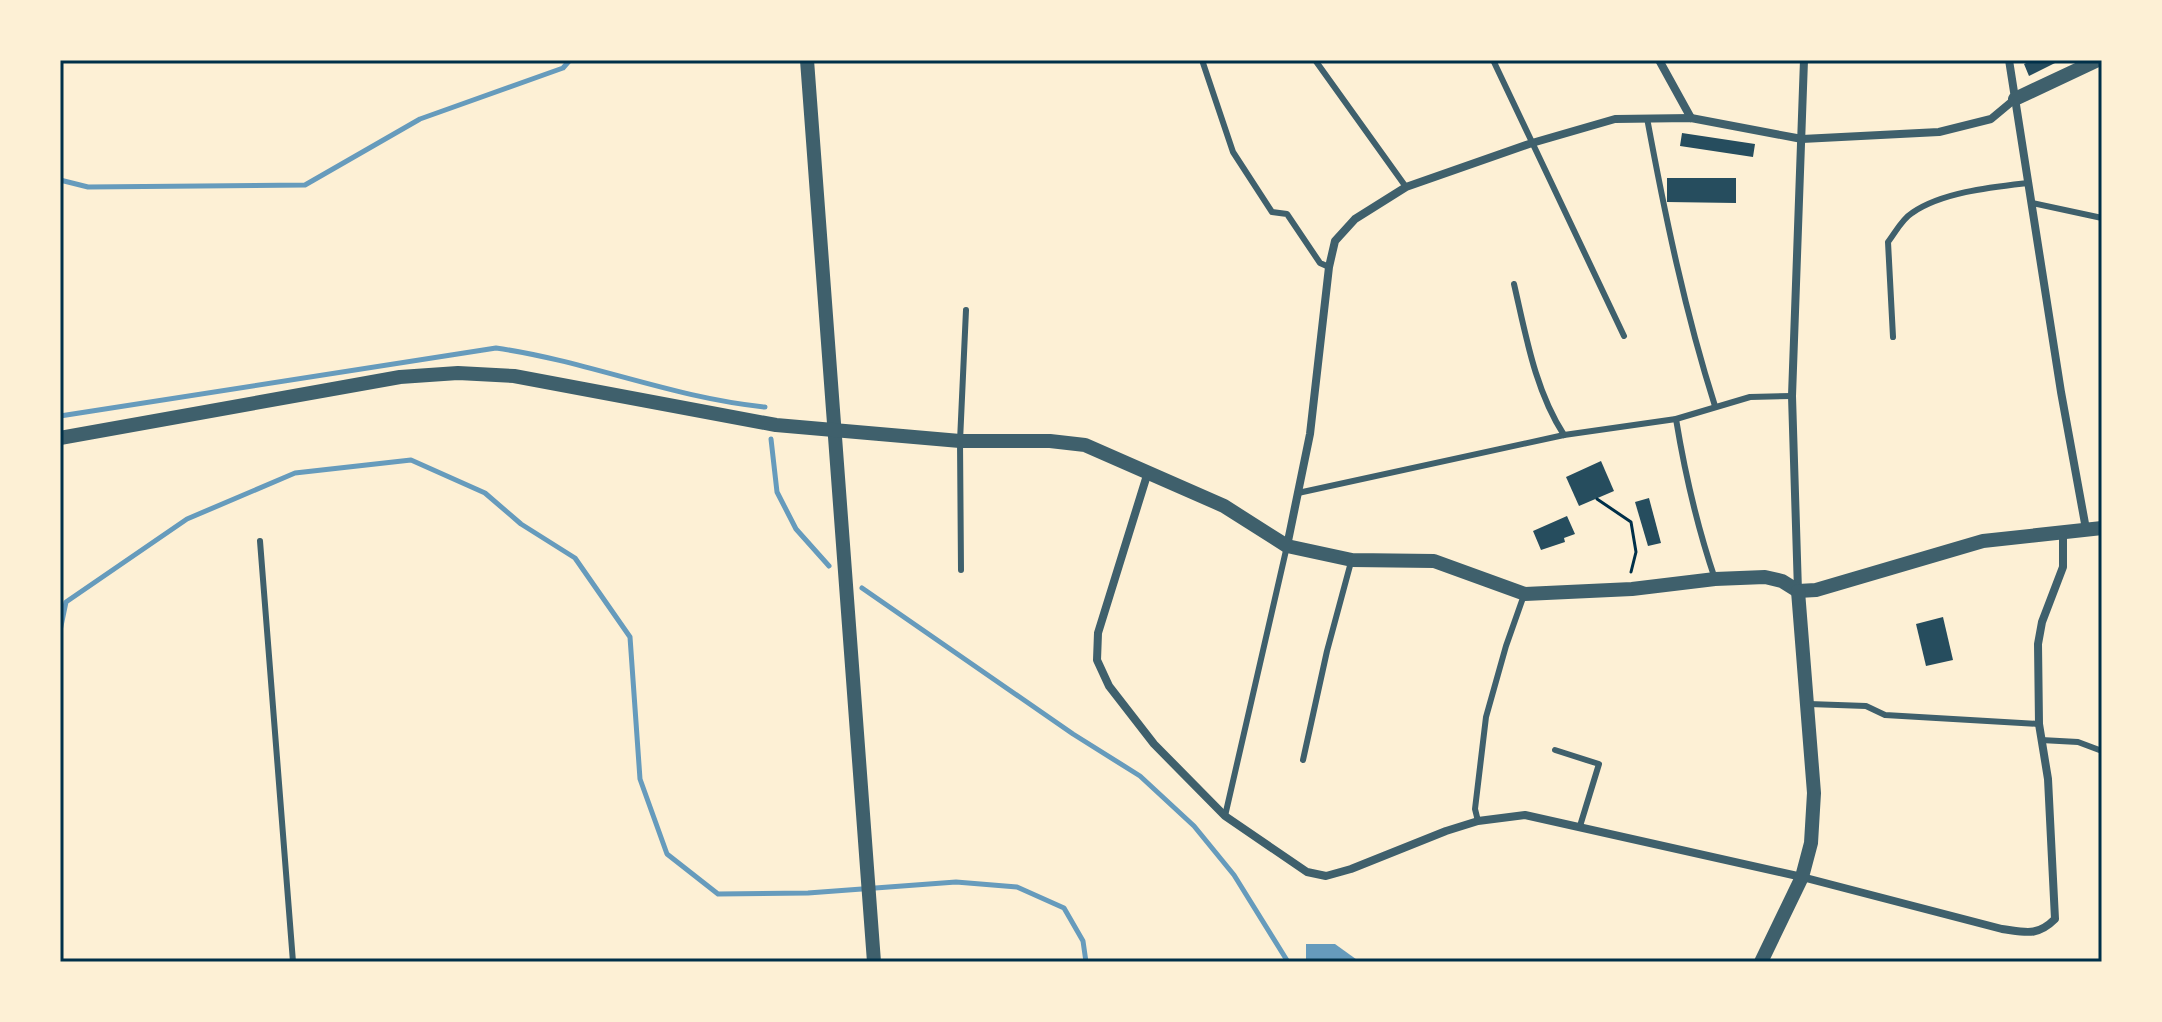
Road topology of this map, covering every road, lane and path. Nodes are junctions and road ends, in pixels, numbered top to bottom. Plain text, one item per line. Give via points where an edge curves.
1 (807, 60) edge
2 (1202, 60) edge
3 (1315, 60) edge
4 (1493, 60) edge
5 (1659, 60) edge
6 (1804, 60) edge
7 (2009, 60) edge
8 (2098, 60) edge
9 (2015, 99) junction
10 (1646, 117) junction
11 (1691, 118) junction
12 (1802, 139) junction
13 (1532, 143) junction
14 (2028, 183) junction
15 (1406, 187) junction
16 (2032, 203) junction
17 (2102, 218) edge
18 (1329, 267) junction
19 (1514, 284) dead end
20 (966, 310) dead end
21 (1624, 336) dead end
22 (1893, 337) dead end
23 (1792, 396) junction
24 (1715, 406) junction
25 (1676, 419) junction
26 (835, 432) junction
27 (1564, 435) junction
28 (60, 438) edge
29 (960, 441) junction
30 (1148, 471) junction
31 (1298, 493) junction
32 (1597, 499) dead end
33 (2102, 528) edge
34 (2086, 529) junction
35 (2063, 533) junction
36 (260, 541) dead end
37 (1287, 546) junction
38 (1352, 560) junction
39 (961, 570) dead end
40 (1715, 579) junction
41 (1632, 589) junction
42 (1798, 591) junction
43 (1525, 594) junction
44 (1805, 704) junction
45 (2039, 724) junction
46 (2041, 740) junction
47 (1555, 750) dead end
48 (2102, 751) edge
49 (1303, 760) dead end
50 (1225, 816) junction
51 (1478, 821) junction
52 (1580, 826) junction
53 (1802, 877) junction
54 (293, 962) edge
55 (874, 962) edge
56 (1761, 962) edge

1 - 26 street
2 - 18 lane via 1233,152 1272,212 1287,214 1320,263
3 - 15 lane
4 - 13 lane
5 - 11 street
6 - 12 street
7 - 9 street
8 - 9 street
9 - 12 street via 1991,119 1939,132
9 - 14 street
10 - 11 street
10 - 13 street via 1615,119
10 - 24 lane via 1664,210
11 - 12 street
12 - 23 street
13 - 15 street
13 - 21 lane
14 - 16 street
14 - 22 lane via 1988,187 1909,214 1888,242
15 - 18 street via 1355,219 1335,241
16 - 17 lane
16 - 34 street
18 - 31 street via 1315,403
19 - 27 lane via 1531,359 1549,411
20 - 29 lane
23 - 24 lane via 1750,397
23 - 42 street
24 - 25 lane
25 - 27 lane
25 - 40 lane via 1683,467
26 - 28 street via 514,376 458,373 400,377
26 - 29 street
26 - 55 street
27 - 31 lane
29 - 30 street via 1085,445
29 - 39 lane
30 - 37 street via 1224,506
30 - 50 street via 1098,633 1097,660 1109,686 1154,744
31 - 37 street
32 - 41 path via 1631,522 1636,552
33 - 34 street
34 - 35 street
35 - 42 street via 1983,541
35 - 45 street via 2063,567 2038,644
36 - 54 lane
37 - 38 street
37 - 50 lane
38 - 43 street via 1434,561
38 - 49 lane
40 - 41 street
40 - 42 street via 1765,577
41 - 43 street
42 - 44 street
43 - 51 lane via 1486,717
44 - 45 lane via 1866,706 1885,715
44 - 53 street via 1814,793 1811,843
45 - 46 street
46 - 48 lane via 2078,742
46 - 53 street via 2056,900 2055,919 2045,929 2002,929
47 - 52 lane via 1599,764
50 - 51 street via 1307,872 1326,876
51 - 52 street via 1525,815
52 - 53 street
53 - 56 street

